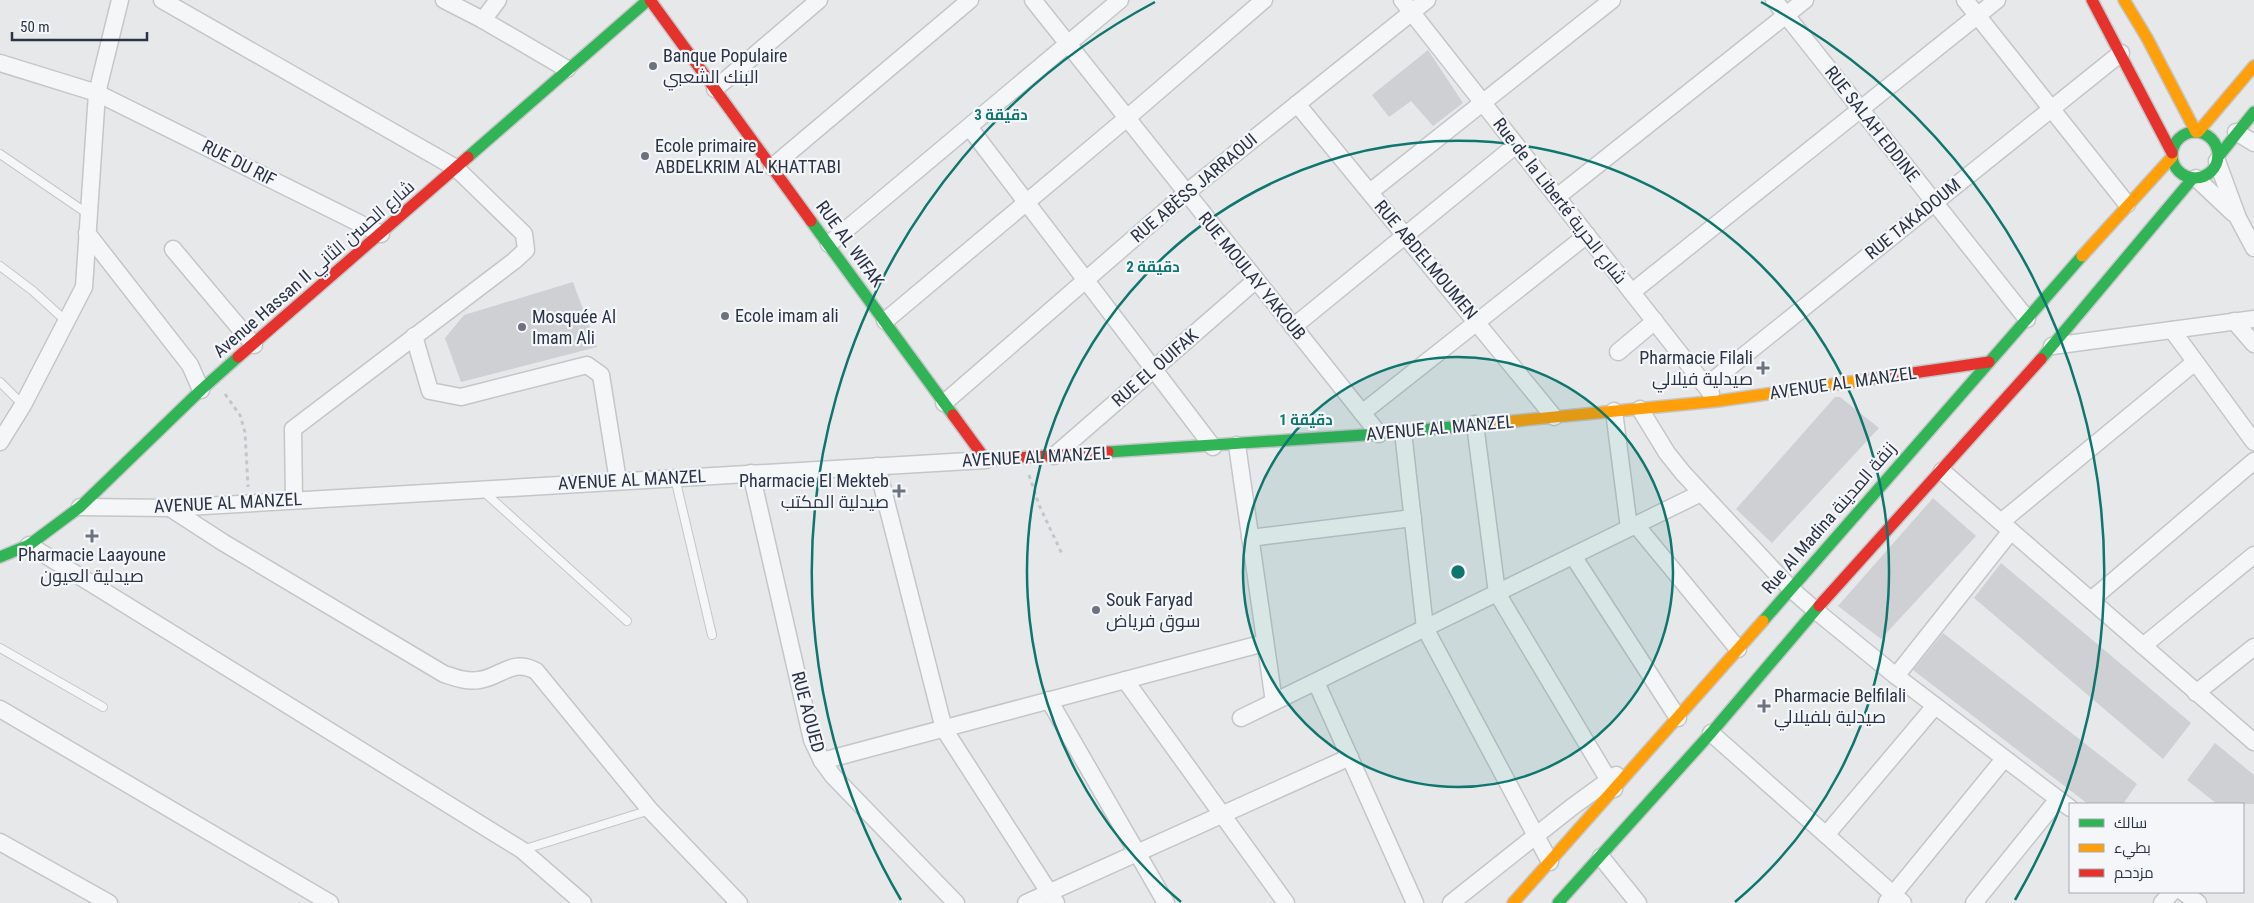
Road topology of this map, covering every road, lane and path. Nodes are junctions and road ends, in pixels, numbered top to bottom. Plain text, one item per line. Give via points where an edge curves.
1 (120, 0) edge
2 (162, 0) edge
3 (444, 0) edge
4 (498, 0) edge
5 (649, 0) edge
6 (819, 0) edge
7 (970, 0) edge
8 (1033, 0) edge
9 (1120, 0) edge
10 (1264, 0) edge
11 (1427, 0) edge
12 (1612, 0) edge
13 (1774, 0) edge
14 (1805, 0) edge
15 (1964, 0) edge
16 (1997, 0) edge
17 (2092, 0) edge
18 (2124, 0) edge
19 (1407, 6) edge
20 (1786, 15) junction
21 (1977, 16) junction
22 (483, 20) junction
23 (1068, 44) junction
24 (2121, 53) junction
25 (0, 63) edge
26 (2254, 66) edge
27 (567, 69) junction
28 (715, 89) junction
29 (98, 93) junction
30 (1483, 103) junction
31 (1297, 104) junction
32 (1860, 108) junction
33 (2050, 108) junction
34 (2254, 112) edge
35 (1127, 118) junction
36 (969, 127) junction
37 (2197, 132) junction
38 (2236, 132) junction
39 (2254, 143) edge
40 (1516, 145) junction
41 (0, 154) edge
42 (2172, 155) junction
43 (2218, 159) junction
44 (772, 167) junction
45 (456, 168) junction
46 (2195, 178) junction
47 (1370, 192) junction
48 (1186, 193) junction
49 (1557, 197) junction
50 (1026, 202) junction
51 (1934, 202) junction
52 (2127, 204) junction
53 (89, 215) junction
54 (2238, 218) junction
55 (87, 233) junction
56 (381, 234) junction
57 (1405, 235) junction
58 (1587, 235) junction
59 (828, 244) junction
60 (173, 248) dead end
61 (2254, 248) edge
62 (0, 266) edge
63 (1086, 280) junction
64 (1256, 280) junction
65 (1632, 292) junction
66 (2027, 319) junction
67 (2254, 319) edge
68 (884, 321) junction
69 (1476, 321) junction
70 (2234, 321) junction
71 (67, 322) junction
72 (1655, 322) junction
73 (1293, 327) junction
74 (2172, 330) junction
75 (414, 336) junction
76 (2254, 344) edge
77 (254, 345) junction
78 (2052, 346) junction
79 (1618, 352) dead end
80 (1989, 362) junction
81 (2195, 362) junction
82 (1153, 368) junction
83 (215, 379) junction
84 (0, 382) edge
85 (1706, 386) junction
86 (201, 390) junction
87 (1718, 401) junction
88 (944, 403) junction
89 (23, 404) junction
90 (1640, 409) junction
91 (1614, 411) junction
92 (1362, 414) junction
93 (1554, 417) junction
94 (1475, 424) junction
95 (1403, 432) junction
96 (1379, 434) junction
97 (0, 442) edge
98 (2254, 442) edge
99 (1237, 445) junction
100 (1213, 446) junction
101 (1054, 456) junction
102 (1025, 458) junction
103 (986, 460) junction
104 (2254, 461) edge
105 (877, 466) junction
106 (1942, 471) junction
107 (751, 473) junction
108 (675, 478) junction
109 (618, 481) junction
110 (482, 489) junction
111 (1701, 493) junction
112 (294, 500) junction
113 (249, 503) junction
114 (80, 507) junction
115 (170, 508) junction
116 (1413, 518) junction
117 (2006, 526) junction
118 (1633, 527) junction
119 (1250, 538) junction
120 (29, 545) junction
121 (2254, 555) edge
122 (1063, 556) dead end
123 (1573, 556) junction
124 (0, 557) edge
125 (1791, 589) junction
126 (1497, 593) junction
127 (2091, 600) junction
128 (1815, 610) junction
129 (627, 620) dead end
130 (1425, 628) junction
131 (712, 635) dead end
132 (1264, 643) junction
133 (2143, 646) junction
134 (2254, 647) edge
135 (0, 648) edge
136 (1738, 649) junction
137 (1896, 676) junction
138 (1125, 680) junction
139 (1316, 682) junction
140 (2196, 693) junction
141 (1049, 700) junction
142 (1274, 702) junction
143 (1935, 706) junction
144 (103, 708) dead end
145 (0, 709) edge
146 (1241, 718) dead end
147 (1678, 718) junction
148 (944, 729) junction
149 (1711, 733) junction
150 (2253, 738) edge
151 (1646, 753) joint
152 (1350, 757) junction
153 (2004, 759) junction
154 (822, 761) junction
155 (1612, 785) junction
156 (2064, 803) edge
157 (650, 810) junction
158 (1222, 814) junction
159 (1826, 835) junction
160 (1536, 836) junction
161 (0, 842) edge
162 (522, 850) junction
163 (1137, 853) junction
164 (1601, 857) junction
165 (1550, 862) junction
166 (2171, 893) edge
167 (2184, 893) edge
168 (1052, 898) edge
169 (1894, 900) edge
170 (109, 903) edge
171 (330, 903) edge
172 (583, 903) edge
173 (739, 903) edge
174 (956, 903) edge
175 (1026, 903) edge
176 (1166, 903) edge
177 (1286, 903) edge
178 (1415, 903) edge
179 (1451, 903) edge
180 (1514, 903) edge
181 (1558, 903) edge
182 (1638, 903) edge
183 (1974, 903) edge
184 (2162, 903) edge
185 (2198, 903) edge

1 - 29 street
2 - 45 street
3 - 22 street
4 - 22 street
5 - 27 street, Avenue Hassan II شارع الحسن الثاني
5 - 28 street, RUE AL WIFAK
6 - 28 street
7 - 44 street
8 - 23 street, RUE MOULAY YAKOUB
9 - 23 street
10 - 35 street
11 - 19 street, RUE ABÈSS JARRAOUI
12 - 30 street
13 - 20 street, RUE SALAH EDDINE
14 - 20 street
15 - 21 street
16 - 21 street
17 - 24 street
18 - 37 street
19 - 30 street, Rue de la Liberté شارع الحرية
19 - 31 street, RUE ABÈSS JARRAOUI
20 - 32 street, RUE SALAH EDDINE
20 - 49 street
21 - 32 street
21 - 33 street
22 - 27 street
23 - 35 street, RUE MOULAY YAKOUB
23 - 36 street
24 - 33 street, RUE TAKADOUM
24 - 42 street
25 - 29 street, RUE DU RIF
26 - 37 street
27 - 45 street, Avenue Hassan II شارع الحسن الثاني
28 - 44 street, RUE AL WIFAK
29 - 53 street
29 - 56 street, RUE DU RIF
30 - 40 street, Rue de la Liberté شارع الحرية
30 - 47 street
31 - 47 street, RUE ABDELMOUMEN
31 - 48 street, RUE ABÈSS JARRAOUI
32 - 51 street, RUE SALAH EDDINE
32 - 65 street
33 - 51 street, RUE TAKADOUM
33 - 52 street
34 - 38 street
35 - 48 street, RUE MOULAY YAKOUB
35 - 50 street
36 - 50 street
36 - 59 street
37 - 42 street via 2182,135
37 - 43 street via 2211,138
38 - 39 street
38 - 43 street
40 - 49 street, Rue de la Liberté شارع الحرية
40 - 57 street
41 - 53 lane
42 - 46 street via 2173,164 2181,174
42 - 52 street, Rue Al Madina زنقة المدينة
43 - 46 street via 2212,171
43 - 54 street
44 - 59 street, RUE AL WIFAK
45 - 56 street, Avenue Hassan II شارع الحسن الثاني
45 - 75 street via 524,234 526,250
46 - 54 street
46 - 78 street
47 - 57 street, RUE ABDELMOUMEN
48 - 63 street, RUE ABÈSS JARRAOUI
48 - 64 street, RUE MOULAY YAKOUB
49 - 58 street, Rue de la Liberté شارع الحرية
50 - 63 street
50 - 68 street
51 - 66 street, RUE SALAH EDDINE
51 - 85 street, RUE TAKADOUM
52 - 66 street, Rue Al Madina زنقة المدينة
53 - 55 street
54 - 61 street
55 - 71 street via 84,287
55 - 86 street via 190,365
56 - 77 street, Avenue Hassan II شارع الحسن الثاني
57 - 69 street, RUE ABDELMOUMEN
57 - 73 street
58 - 65 street, Rue de la Liberté شارع الحرية
58 - 69 street
59 - 68 street, RUE AL WIFAK
60 - 77 street
62 - 71 lane
63 - 82 street
63 - 88 street, RUE ABÈSS JARRAOUI
64 - 73 street, RUE MOULAY YAKOUB
64 - 82 street, RUE EL OUIFAK
65 - 72 street, Rue de la Liberté شارع الحرية
66 - 80 street, Rue Al Madina زنقة المدينة
67 - 70 street
68 - 88 street, RUE AL WIFAK
69 - 92 street
69 - 93 street, RUE ABDELMOUMEN
70 - 74 street
70 - 76 street
71 - 89 street
72 - 79 street
72 - 85 street, Rue de la Liberté شارع الحرية
73 - 92 street, RUE MOULAY YAKOUB
74 - 78 street
74 - 81 street
75 - 109 street via 430,391 461,397 587,365 601,374
75 - 112 street via 293,429
77 - 83 street, Avenue Hassan II شارع الحسن الثاني
78 - 106 street
80 - 87 street, AVENUE AL MANZEL
80 - 125 street, Rue Al Madina زنقة المدينة
81 - 98 street
81 - 117 street
82 - 100 street
82 - 101 street, RUE EL OUIFAK
83 - 86 street, Avenue Hassan II شارع الحسن الثاني
83 - 113 path via 240,415 245,432
84 - 89 lane
85 - 87 street, Rue de la Liberté شارع الحرية
86 - 114 street, Avenue Hassan II شارع الحسن الثاني
87 - 90 street, AVENUE AL MANZEL
88 - 103 street, RUE AL WIFAK
89 - 97 street
90 - 91 street, AVENUE AL MANZEL
90 - 111 street via 1667,453
91 - 93 street, AVENUE AL MANZEL
91 - 118 street
92 - 96 street, RUE MOULAY YAKOUB
93 - 94 street, AVENUE AL MANZEL
94 - 95 street, AVENUE AL MANZEL
94 - 126 street
95 - 96 street, AVENUE AL MANZEL
95 - 116 street
96 - 99 street, AVENUE AL MANZEL
99 - 100 street, AVENUE AL MANZEL
99 - 119 street
100 - 101 street, AVENUE AL MANZEL
101 - 102 street, AVENUE AL MANZEL
102 - 103 street, AVENUE AL MANZEL
102 - 122 path via 1039,505
103 - 105 street, AVENUE AL MANZEL
104 - 127 street
105 - 107 street, AVENUE AL MANZEL
105 - 148 street
106 - 117 street
106 - 128 street
107 - 108 street, AVENUE AL MANZEL
107 - 154 street, RUE AOUED via 812,740
108 - 109 street, AVENUE AL MANZEL
108 - 131 lane
109 - 110 street, AVENUE AL MANZEL
110 - 112 street, AVENUE AL MANZEL
110 - 129 lane
111 - 118 street
111 - 125 street
112 - 113 street, AVENUE AL MANZEL
113 - 115 street, AVENUE AL MANZEL
114 - 115 street, AVENUE AL MANZEL
114 - 120 street, Avenue Hassan II شارع الحسن الثاني
115 - 157 street via 444,674 462,680 481,680 520,666 536,670
116 - 119 street
116 - 130 street
117 - 127 street
117 - 137 street
118 - 123 street
118 - 136 street
119 - 132 street
120 - 124 street, Avenue Hassan II شارع الحسن الثاني
120 - 162 street
121 - 133 street
123 - 126 street
123 - 147 street
125 - 128 street
125 - 136 street, Rue Al Madina زنقة المدينة
126 - 130 street
126 - 155 street
127 - 133 street
128 - 137 street
128 - 149 street
130 - 139 street
130 - 160 street
132 - 138 street
132 - 142 street
133 - 140 street
134 - 140 street
135 - 144 lane
136 - 147 street, Rue Al Madina زنقة المدينة
137 - 143 street
138 - 141 street
138 - 158 street
139 - 142 street
139 - 152 street
140 - 150 street
141 - 148 street
141 - 163 street
142 - 146 street
143 - 153 street
143 - 159 street
145 - 171 street
147 - 151 street, Rue Al Madina زنقة المدينة
148 - 154 street
148 - 168 street
149 - 159 street
149 - 164 street
151 - 155 street
152 - 158 street
152 - 178 street
153 - 156 street
153 - 169 street
154 - 174 street, RUE AOUED
155 - 160 street
155 - 165 street
156 - 183 street
157 - 162 lane
157 - 173 street
158 - 163 street
158 - 177 street
159 - 169 street
160 - 165 street
160 - 179 street
161 - 170 street
162 - 172 street
163 - 168 street
163 - 176 street
164 - 181 street
164 - 182 street
165 - 180 street
166 - 184 street
167 - 185 street
168 - 175 street

